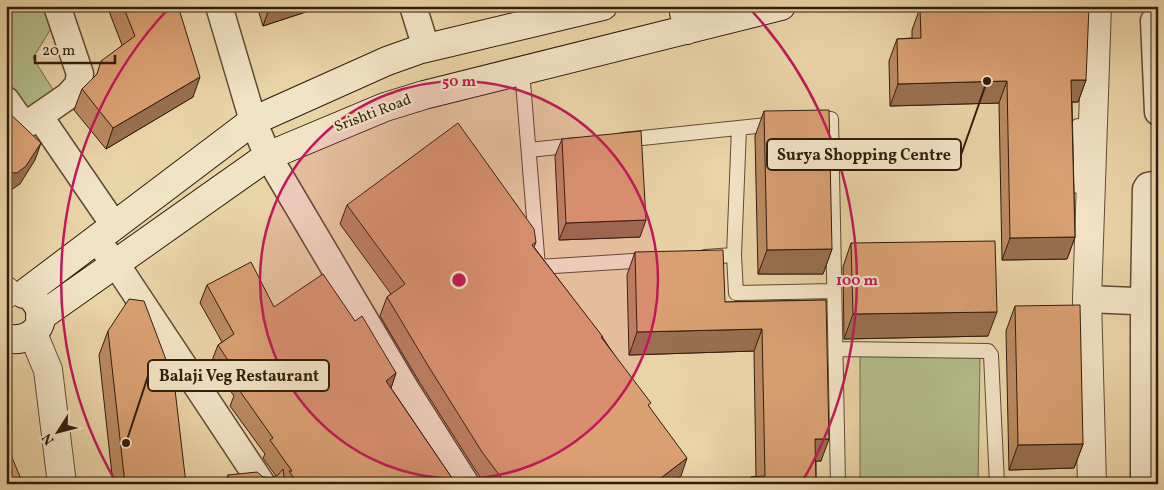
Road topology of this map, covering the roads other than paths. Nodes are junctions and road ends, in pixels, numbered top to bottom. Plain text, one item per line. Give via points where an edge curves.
1 (58, 6) edge
2 (219, 6) edge
3 (413, 6) edge
4 (604, 6) edge
5 (782, 6) edge
6 (1097, 6) edge
7 (1158, 17) edge
8 (685, 18) edge
9 (426, 48) junction
10 (522, 70) junction
11 (6, 100) edge
12 (1158, 112) edge
13 (40, 117) junction
14 (253, 121) junction
15 (1078, 126) dead end
16 (739, 128) junction
17 (605, 142) edge
18 (586, 144) edge
19 (529, 150) junction
20 (268, 156) junction
21 (1158, 184) edge
22 (105, 232) junction
23 (734, 255) junction
24 (695, 258) edge
25 (666, 260) edge
26 (116, 264) junction
27 (834, 291) junction
28 (11, 293) edge
29 (1087, 299) junction
30 (1151, 302) edge
31 (36, 326) junction
32 (6, 338) edge
33 (836, 349) junction
34 (62, 484) edge
35 (262, 484) edge
36 (466, 484) edge
37 (838, 484) edge
38 (997, 484) edge
39 (1092, 484) edge
40 (1144, 484) edge

1 - 13 street via 80,74 78,85 68,96
2 - 14 street
3 - 9 street
4 - 9 main road
5 - 8 main road, Srishti Road
6 - 29 main road
7 - 12 street via 1154,21
8 - 10 main road, Srishti Road
9 - 14 main road via 386,61
10 - 19 lane
10 - 20 main road, Srishti Road via 385,107
11 - 13 street via 25,122
13 - 22 street
14 - 20 street
14 - 22 main road
15 - 29 lane via 1078,299
16 - 17 lane
16 - 23 lane
16 - 27 lane via 831,118
18 - 19 lane
19 - 25 lane via 538,267
20 - 26 main road, Srishti Road
20 - 36 street via 406,391
21 - 30 street via 1148,186 1146,190
22 - 26 street
22 - 28 main road
23 - 24 lane
23 - 27 lane via 736,293
26 - 31 main road, Srishti Road
26 - 35 street
27 - 33 lane
28 - 31 main road via 31,297 36,303
29 - 30 street
29 - 39 main road
30 - 40 street
31 - 32 main road, Srishti Road via 20,340
31 - 34 main road via 48,370
33 - 37 lane
33 - 38 lane via 988,351 991,355

